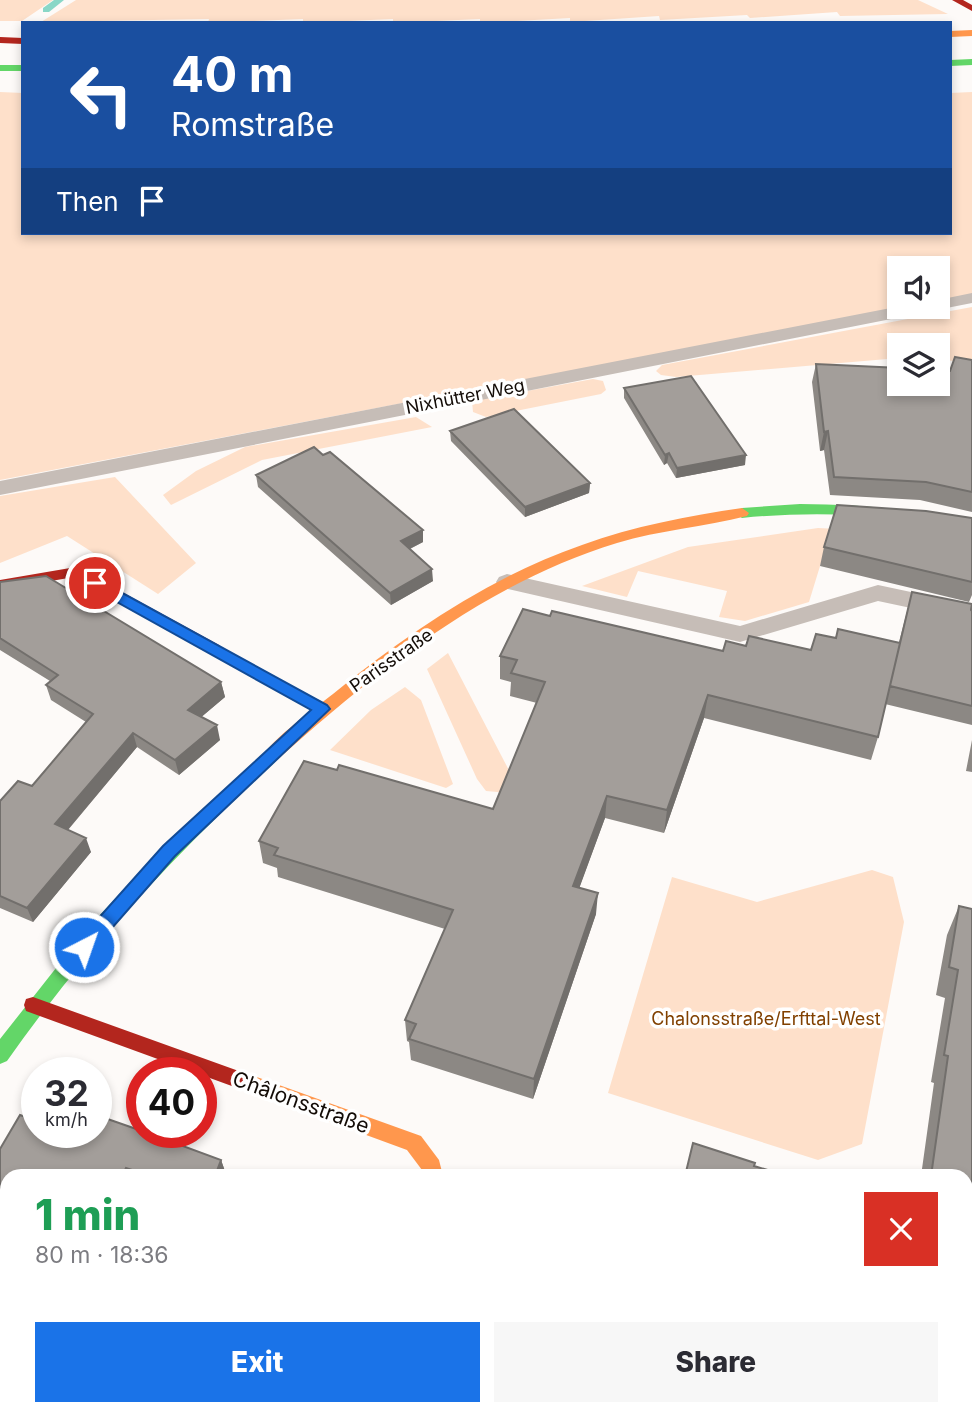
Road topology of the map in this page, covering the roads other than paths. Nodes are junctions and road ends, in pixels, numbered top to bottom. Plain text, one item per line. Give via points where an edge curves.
1 (956, 0) edge
2 (972, 8) edge
3 (972, 33) edge
4 (952, 34) edge
5 (0, 40) edge
6 (21, 41) edge
7 (972, 62) edge
8 (952, 63) edge
9 (0, 68) edge
10 (21, 68) edge
11 (972, 298) edge
12 (950, 303) edge
13 (887, 315) edge
14 (0, 488) edge
15 (972, 524) edge
16 (507, 582) junction
17 (0, 585) edge
18 (972, 613) edge
19 (322, 709) junction
20 (33, 1005) junction
21 (0, 1055) edge
22 (432, 1169) edge

1 - 2 main road
3 - 4 main road
5 - 6 main road
7 - 8 main road
9 - 10 main road
11 - 12 lane
13 - 14 lane, Nixhütter Weg
15 - 16 main road, Parisstraße via 909,512 789,506 639,532
16 - 18 lane via 740,634 878,593
16 - 19 main road, Parisstraße
17 - 19 main road via 76,572
19 - 20 main road, Parisstraße via 169,851
20 - 21 main road, Parisstraße
20 - 22 main road, Châlonsstraße via 414,1143

